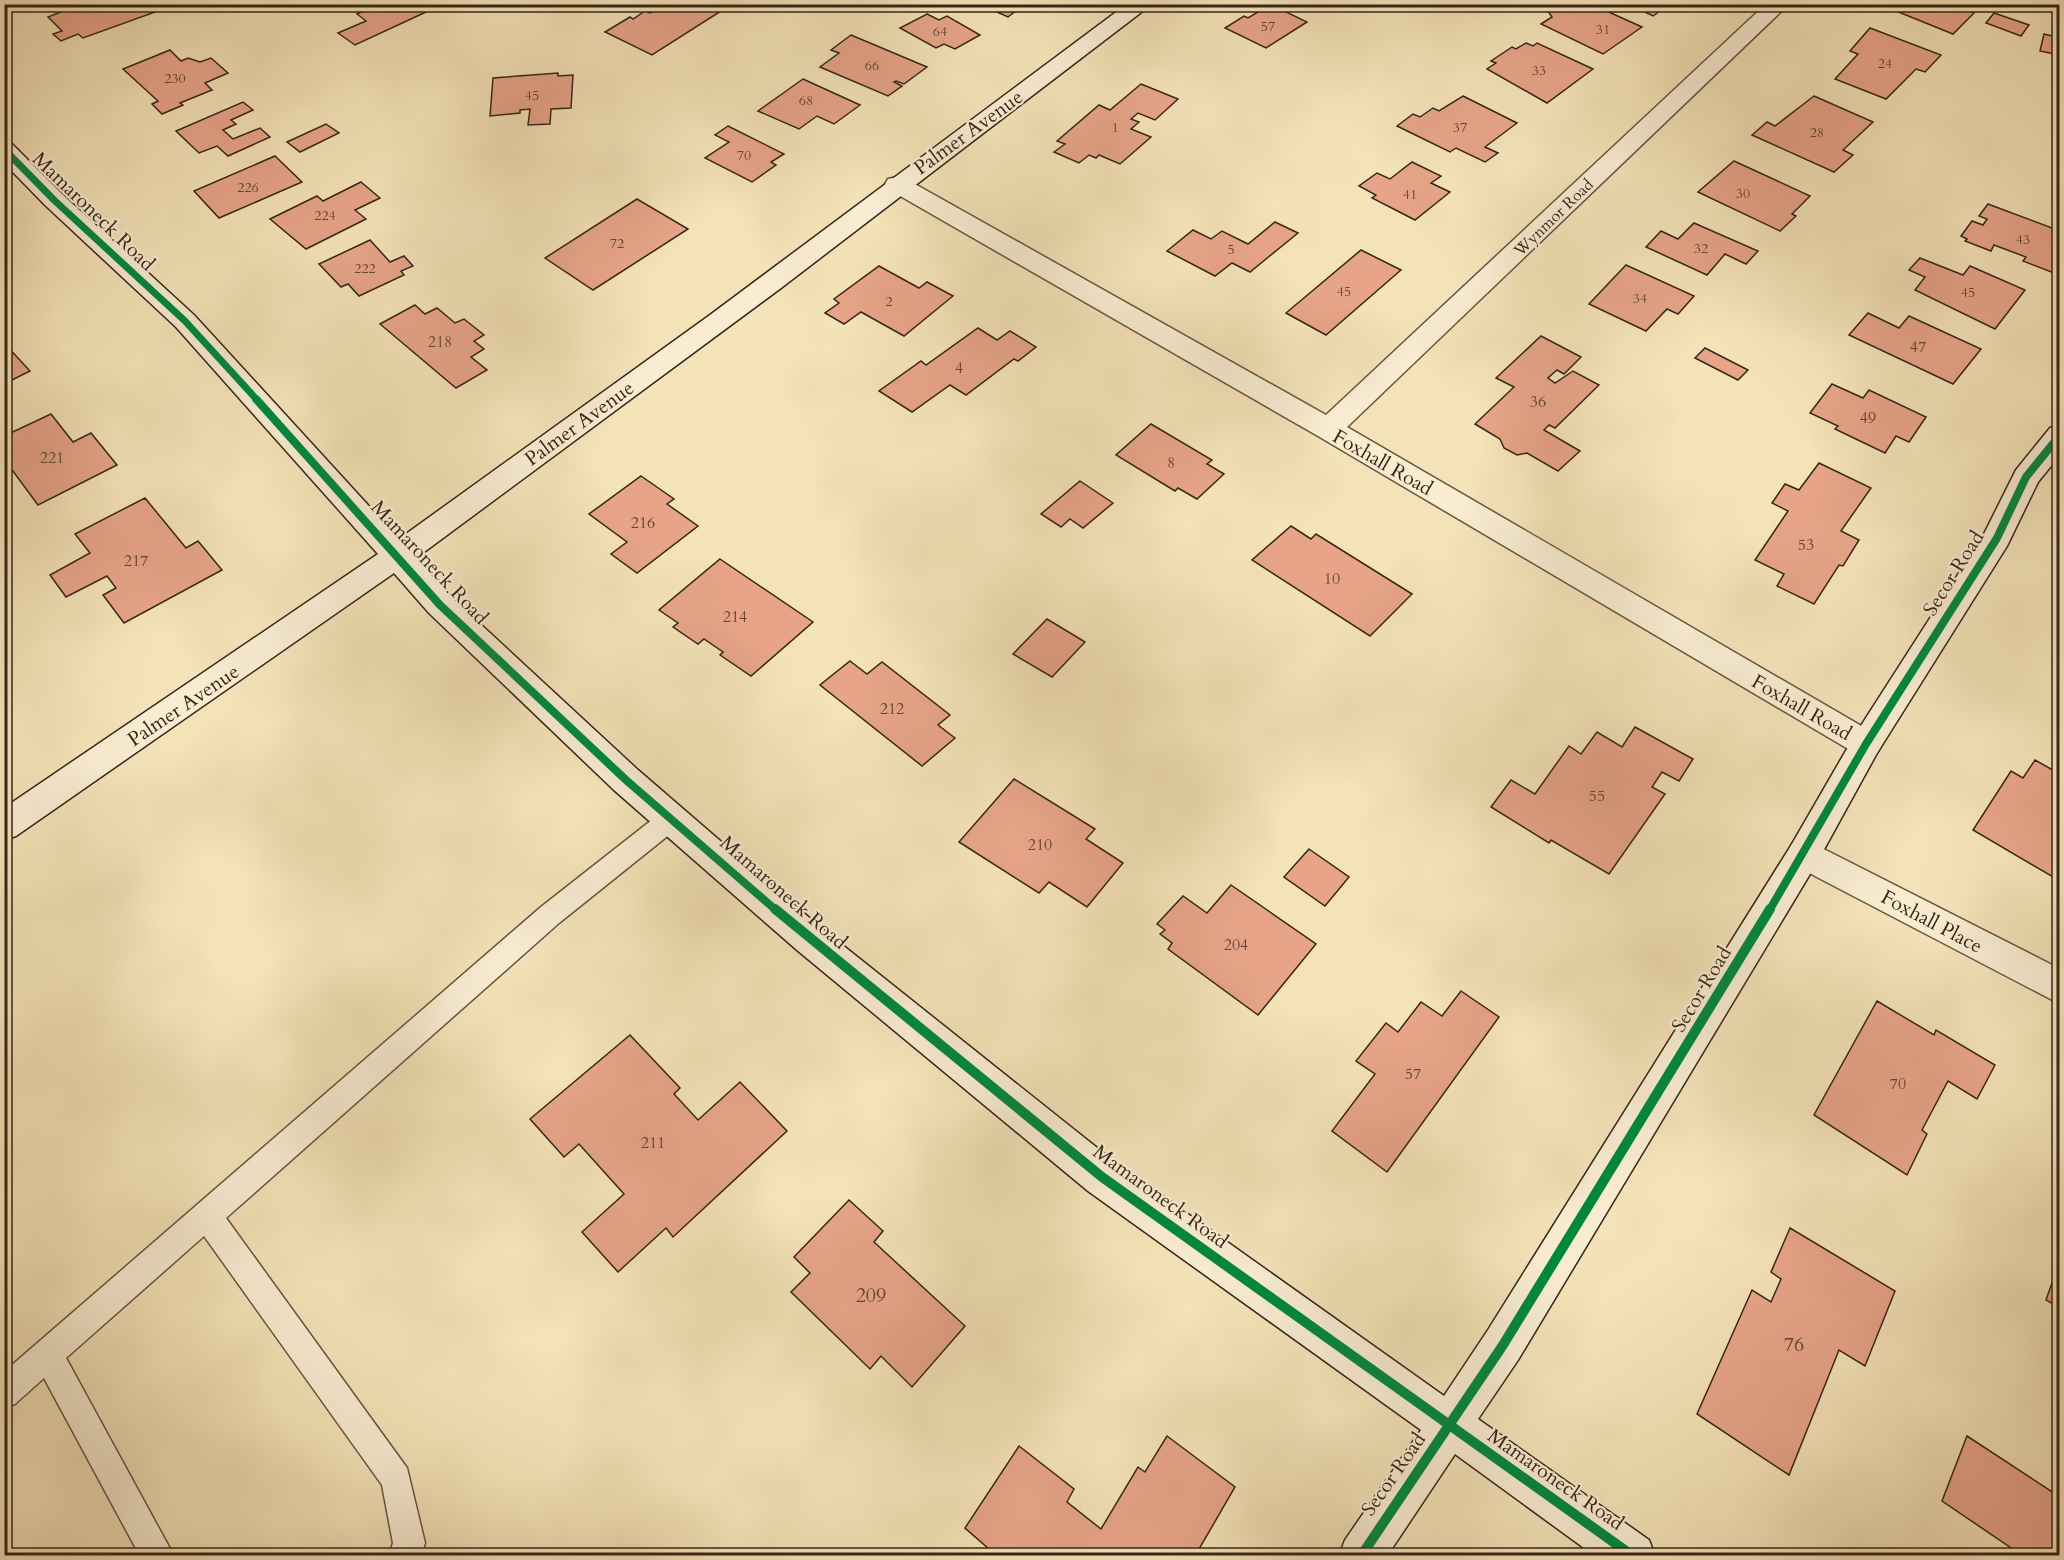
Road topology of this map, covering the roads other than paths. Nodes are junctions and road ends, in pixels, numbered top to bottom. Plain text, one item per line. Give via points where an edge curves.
1 (1142, 4) edge
2 (1779, 4) edge
3 (4, 149) edge
4 (897, 184) junction
5 (1328, 429) junction
6 (2060, 435) edge
7 (397, 556) junction
8 (1866, 744) junction
9 (671, 819) junction
10 (4, 825) edge
11 (1804, 854) junction
12 (2060, 988) edge
13 (207, 1216) junction
14 (48, 1355) junction
15 (4, 1393) edge
16 (1449, 1425) junction
17 (158, 1556) edge
18 (405, 1556) edge
19 (1361, 1556) edge
20 (1633, 1556) edge

1 - 4 street, Palmer Avenue
2 - 5 street, Wynmor Road
3 - 7 street, Mamaroneck Road via 185,321
4 - 5 street, Foxhall Road
4 - 7 street, Palmer Avenue via 722,320
5 - 8 street, Foxhall Road
6 - 8 street, Secor Road via 2026,477 1997,538
7 - 9 street, Mamaroneck Road via 440,605
7 - 10 street, Palmer Avenue via 303,624
8 - 11 street, Secor Road
9 - 13 lane via 550,915
9 - 16 street, Mamaroneck Road via 809,939 1102,1177
11 - 12 street, Foxhall Place
11 - 16 street, Secor Road via 1503,1346
13 - 14 lane
13 - 18 lane via 396,1479 409,1543
14 - 15 lane
14 - 17 lane
16 - 19 street, Secor Road
16 - 20 street, Mamaroneck Road

